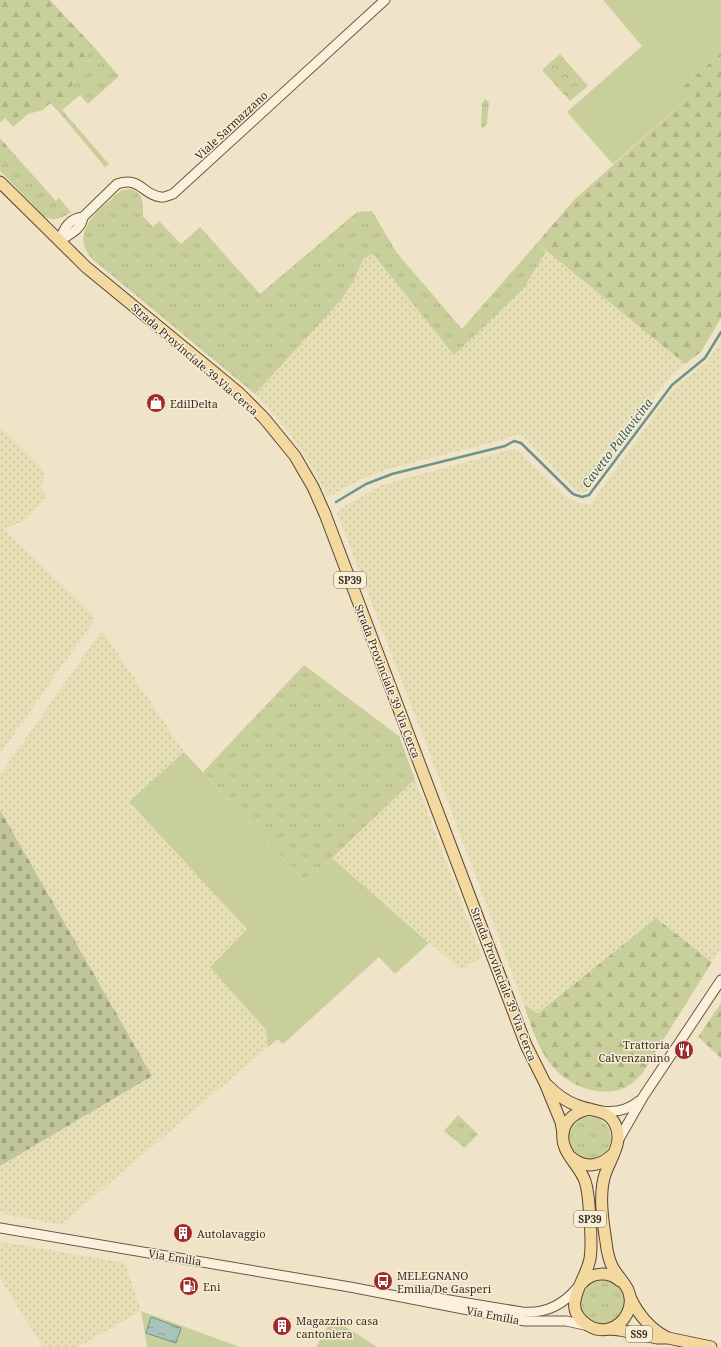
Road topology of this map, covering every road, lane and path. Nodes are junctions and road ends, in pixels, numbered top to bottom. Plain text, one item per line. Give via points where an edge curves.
1 (385, 0) edge
2 (0, 182) edge
3 (59, 241) junction
4 (721, 980) edge
5 (545, 1083) junction
6 (643, 1097) junction
7 (596, 1110) junction
8 (563, 1133) junction
9 (618, 1139) junction
10 (613, 1154) junction
11 (569, 1155) junction
12 (0, 1228) edge
13 (624, 1284) junction
14 (350, 1287) junction
15 (579, 1287) junction
16 (629, 1294) junction
17 (589, 1326) junction
18 (609, 1329) junction
19 (668, 1338) junction
20 (711, 1347) edge

1 - 3 street, Viale Sarmazzano via 173,194 163,198 153,195 137,184 117,184 83,217 77,218 65,227
2 - 3 main road, Strada Provinciale 39 Via Cerca / SP39
3 - 5 main road, Strada Provinciale 39 Via Cerca / SP39 via 86,267 239,393 274,429 308,477 325,514 526,1045
4 - 6 street
5 - 7 main road, Strada Provinciale 39 Via Cerca / SP39 via 577,1106
5 - 8 main road, Strada Provinciale 39 Via Cerca / SP39
6 - 7 street via 636,1104 622,1110
6 - 9 street
7 - 8 main road via 574,1114 566,1123
7 - 9 main road, Strada Provinciale 39 Via Cerca / SP39 via 611,1118
8 - 11 main road, Strada Provinciale 39 Via Cerca / SP39 via 565,1149
9 - 10 main road, SP39
10 - 11 main road via 595,1165 581,1164
10 - 13 main road, SP39 via 603,1184 604,1224 608,1257
11 - 15 main road, Strada Provinciale 39 Via Cerca / SP39 via 585,1181 591,1231 588,1270
12 - 14 street, Via Emilia
13 - 15 main road via 618,1278 601,1274 586,1279
13 - 16 main road, SP39
14 - 15 street, Via Emilia via 542,1312 566,1300
14 - 17 street, Via Emilia via 519,1320 566,1321
15 - 17 main road, Strada Provinciale 39 Via Cerca / SP39 via 575,1298 576,1311
16 - 18 main road via 630,1302 626,1316 622,1322
16 - 19 main road, SS9 via 646,1322
17 - 18 main road
18 - 19 main road, SS9
19 - 20 main road, SS9

